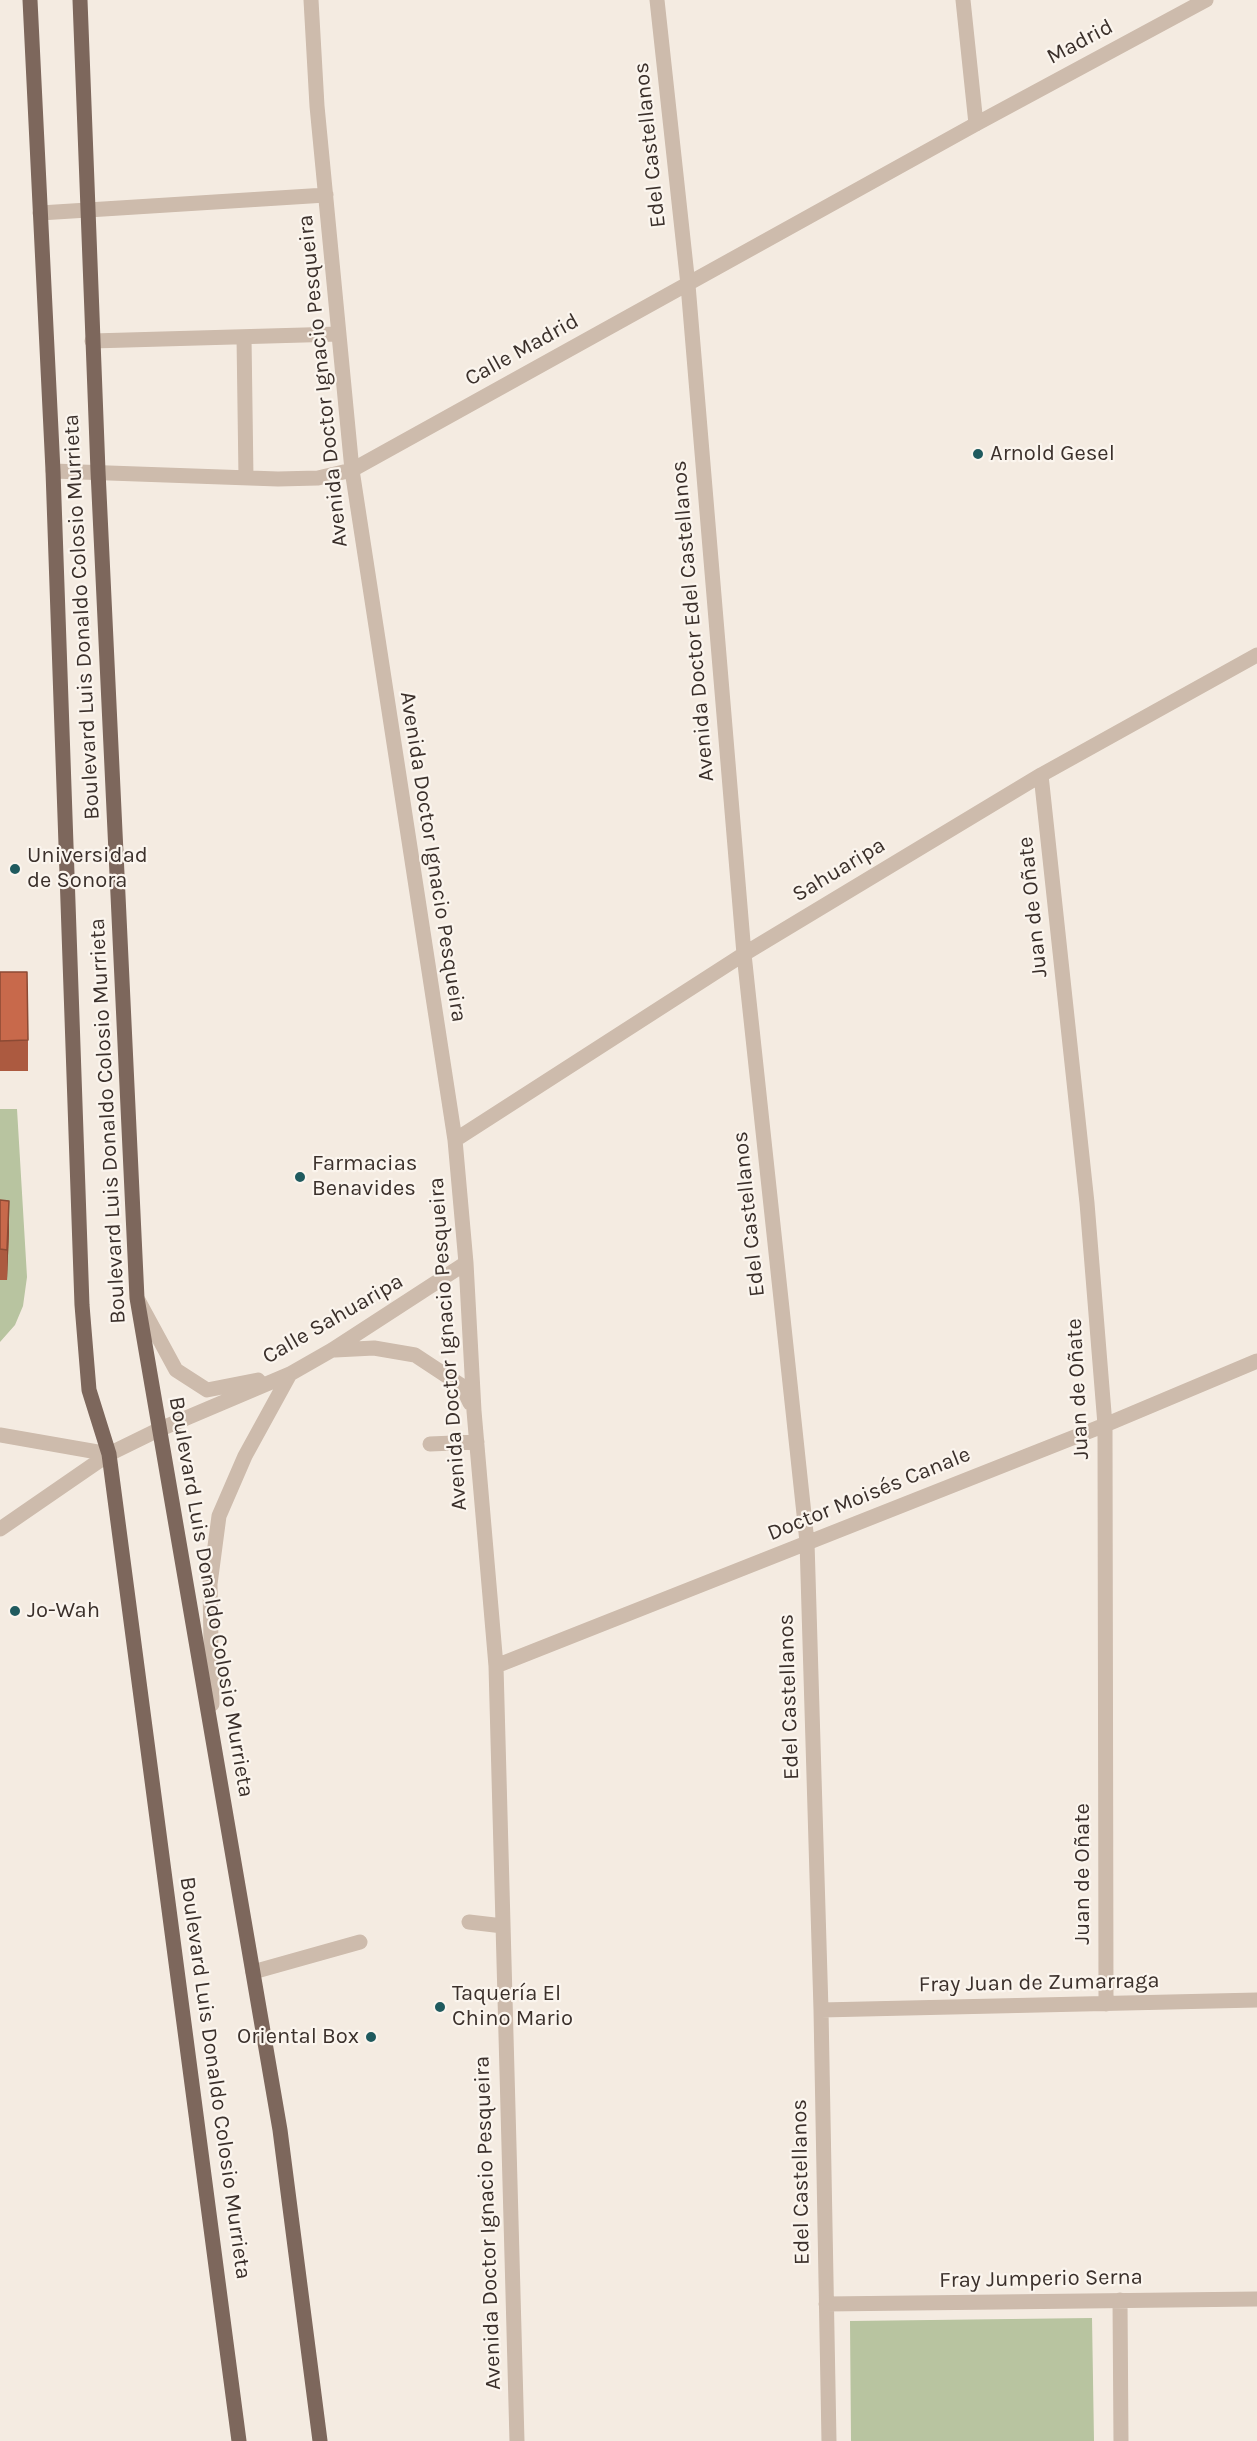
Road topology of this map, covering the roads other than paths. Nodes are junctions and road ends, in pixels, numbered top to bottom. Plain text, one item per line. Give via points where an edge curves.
1 (30, 0) edge
2 (80, 0) edge
3 (311, 0) edge
4 (657, 0) edge
5 (963, 0) edge
6 (1206, 0) edge
7 (976, 124) junction
8 (326, 195) junction
9 (87, 208) junction
10 (40, 213) junction
11 (688, 285) junction
12 (339, 334) junction
13 (244, 337) junction
14 (93, 340) junction
15 (352, 470) junction
16 (53, 471) junction
17 (98, 471) junction
18 (246, 478) junction
19 (1257, 655) edge
20 (1041, 775) junction
21 (744, 954) junction
22 (454, 1140) junction
23 (466, 1263) junction
24 (137, 1298) junction
25 (332, 1350) junction
26 (1257, 1361) edge
27 (290, 1374) junction
28 (474, 1411) junction
29 (1105, 1425) junction
30 (158, 1430) junction
31 (0, 1435) edge
32 (477, 1442) junction
33 (430, 1444) dead end
34 (109, 1454) junction
35 (0, 1529) edge
36 (807, 1542) junction
37 (495, 1666) junction
38 (213, 1734) junction
39 (469, 1922) dead end
40 (503, 1926) junction
41 (360, 1942) dead end
42 (253, 1972) junction
43 (1257, 2000) edge
44 (1106, 2004) junction
45 (821, 2010) junction
46 (1257, 2299) edge
47 (1120, 2300) junction
48 (826, 2304) junction
49 (239, 2441) edge
50 (320, 2441) edge
51 (517, 2441) edge
52 (829, 2441) edge
53 (1121, 2441) edge

1 - 10 main road, Boulevard Luis Donaldo Colosio Murrieta
2 - 9 main road, Boulevard Luis Donaldo Colosio Murrieta
3 - 8 street, Avenida Doctor Ignacio Pesqueira
4 - 11 street, Edel Castellanos
5 - 7 street
6 - 7 street, Madrid
7 - 11 street, Calle Madrid
8 - 9 street
8 - 12 street, Avenida Doctor Ignacio Pesqueira
9 - 10 street
9 - 14 main road, Boulevard Luis Donaldo Colosio Murrieta
10 - 16 main road, Boulevard Luis Donaldo Colosio Murrieta
11 - 15 street, Calle Madrid
11 - 21 street, Avenida Doctor Edel Castellanos
12 - 13 street
12 - 15 street, Avenida Doctor Ignacio Pesqueira
13 - 14 street
13 - 18 street
14 - 17 main road, Boulevard Luis Donaldo Colosio Murrieta
15 - 18 street, Calle Madrid via 318,478
15 - 22 street, Avenida Doctor Ignacio Pesqueira
16 - 17 street, Calle Madrid
16 - 34 main road, Boulevard Luis Donaldo Colosio Murrieta via 82,1305 89,1390
17 - 18 street, Calle Madrid
17 - 24 main road, Boulevard Luis Donaldo Colosio Murrieta
19 - 20 street, Sahuaripa
20 - 21 street, Sahuaripa
20 - 29 street, Juan de Oñate via 1087,1203
21 - 22 street, Sahuaripa
21 - 36 street, Edel Castellanos
22 - 23 street, Avenida Doctor Ignacio Pesqueira
23 - 25 street, Calle Sahuaripa
23 - 28 street, Avenida Doctor Ignacio Pesqueira
24 - 27 street via 176,1370 207,1390
24 - 30 main road, Boulevard Luis Donaldo Colosio Murrieta
25 - 27 street, Calle Sahuaripa
25 - 28 street via 374,1348 415,1355 462,1386
26 - 29 street, Doctor Moisés Canale
27 - 30 street, Calle Sahuaripa
27 - 38 street via 245,1456 219,1516 210,1584
28 - 32 street, Avenida Doctor Ignacio Pesqueira
29 - 36 street, Doctor Moisés Canale
29 - 44 street, Juan de Oñate
30 - 34 street, Calle Sahuaripa
30 - 38 main road, Boulevard Luis Donaldo Colosio Murrieta
31 - 34 street
32 - 33 street
32 - 37 street, Avenida Doctor Ignacio Pesqueira
34 - 35 street, Calle Sahuaripa
34 - 49 main road, Boulevard Luis Donaldo Colosio Murrieta
36 - 37 street, Doctor Moisés Canale
36 - 45 street, Edel Castellanos
37 - 40 street, Avenida Doctor Ignacio Pesqueira
38 - 42 main road, Boulevard Luis Donaldo Colosio Murrieta
39 - 40 street
40 - 51 street, Avenida Doctor Ignacio Pesqueira
41 - 42 street
42 - 50 main road, Boulevard Luis Donaldo Colosio Murrieta via 281,2142
43 - 44 street, Fray Juan de Zumarraga
44 - 45 street, Fray Juan de Zumarraga
45 - 48 street, Edel Castellanos
46 - 47 street, Fray Jumperio Serna
47 - 48 street, Fray Jumperio Serna
47 - 53 street
48 - 52 street, Edel Castellanos

